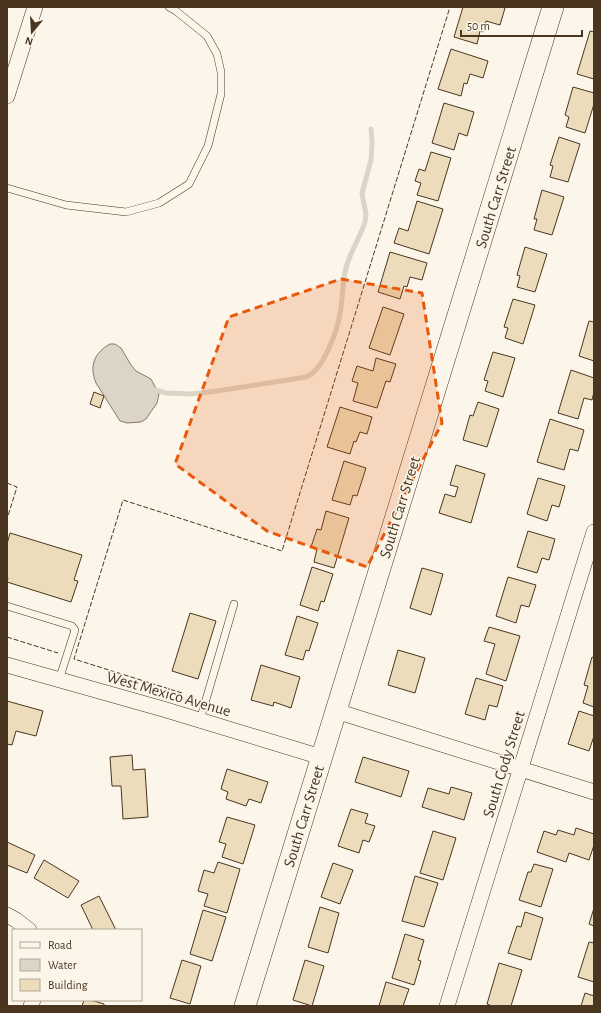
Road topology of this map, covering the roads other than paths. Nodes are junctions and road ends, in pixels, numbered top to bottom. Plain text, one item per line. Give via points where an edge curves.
1 (35, 7) edge
2 (169, 7) edge
3 (553, 7) edge
4 (7, 96) edge
5 (7, 188) edge
6 (594, 532) edge
7 (234, 604) dead end
8 (7, 606) edge
9 (7, 665) edge
10 (59, 680) junction
11 (336, 711) junction
12 (200, 720) junction
13 (322, 757) junction
14 (520, 768) junction
15 (594, 792) edge
16 (7, 915) edge
17 (28, 929) edge
18 (245, 1006) edge
19 (447, 1006) edge

1 - 4 street
2 - 5 lane via 207,36 217,54 221,72 221,94 208,146 189,184 159,203 126,212 66,205
3 - 11 street, South Carr Street
6 - 14 street, South Cody Street
7 - 12 lane
8 - 10 lane via 72,626 75,630
9 - 10 street, West Mexico Avenue
10 - 12 street, West Mexico Avenue
11 - 13 street, South Carr Street
11 - 14 street
12 - 13 street, West Mexico Avenue
13 - 18 street, South Carr Street
14 - 15 street
14 - 19 street, South Cody Street
16 - 17 street

